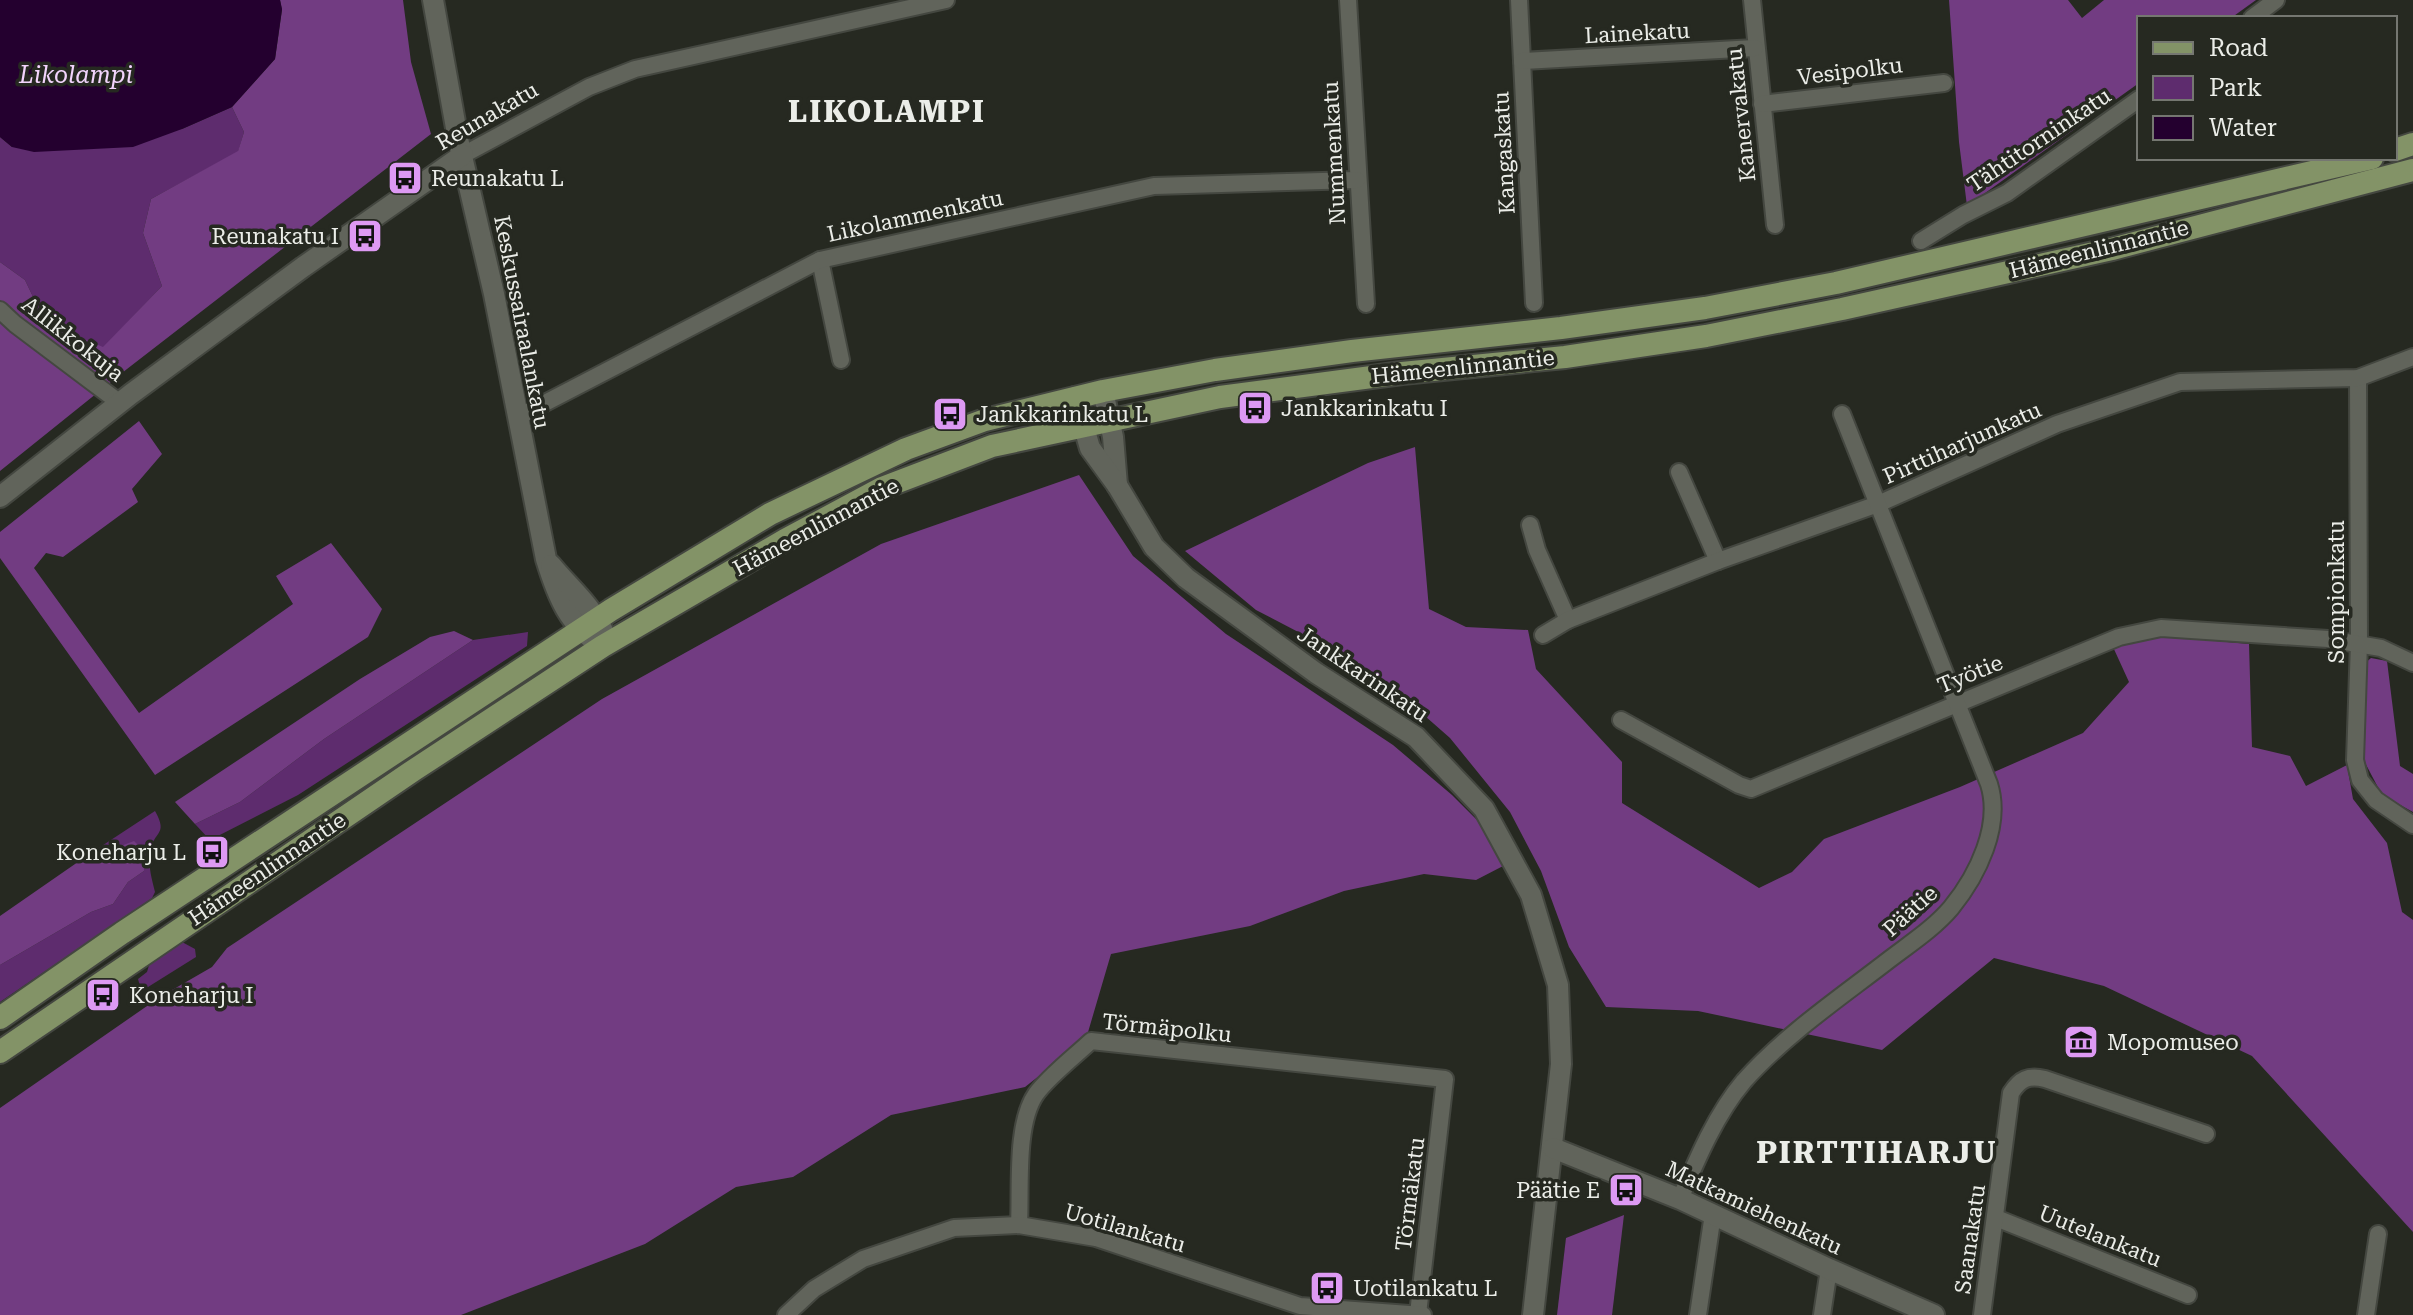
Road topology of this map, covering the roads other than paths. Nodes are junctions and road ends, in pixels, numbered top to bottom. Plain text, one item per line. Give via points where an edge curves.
1 (433, 0) edge
2 (946, 0) edge
3 (1348, 0) edge
4 (1519, 0) edge
5 (1752, 0) edge
6 (2276, 0) edge
7 (2255, 16) edge
8 (1755, 48) junction
9 (1522, 61) junction
10 (1944, 83) dead end
11 (2137, 100) edge
12 (1762, 104) junction
13 (463, 155) junction
14 (2363, 160) edge
15 (2413, 170) edge
16 (1357, 180) junction
17 (1775, 225) dead end
18 (1921, 241) dead end
19 (820, 260) junction
20 (1534, 303) dead end
21 (1366, 304) dead end
22 (0, 310) edge
23 (2413, 357) edge
24 (841, 360) dead end
25 (2358, 378) junction
26 (1103, 391) junction
27 (1075, 397) junction
28 (120, 403) junction
29 (1842, 414) dead end
30 (518, 417) junction
31 (1108, 420) junction
32 (1081, 426) junction
33 (1679, 472) dead end
34 (1117, 485) junction
35 (0, 497) edge
36 (1878, 504) junction
37 (1530, 525) dead end
38 (1718, 561) junction
39 (1568, 620) junction
40 (588, 624) junction
41 (1543, 635) dead end
42 (2359, 643) junction
43 (603, 646) junction
44 (2413, 663) edge
45 (1958, 702) junction
46 (1621, 720) dead end
47 (2413, 825) edge
48 (0, 1018) edge
49 (0, 1052) edge
50 (1445, 1079) joint
51 (2206, 1134) dead end
52 (1553, 1148) junction
53 (1680, 1199) junction
54 (1713, 1214) junction
55 (1996, 1218) junction
56 (1019, 1225) junction
57 (2378, 1234) dead end
58 (1829, 1269) junction
59 (2188, 1295) dead end
60 (786, 1315) edge
61 (1421, 1315) edge
62 (1533, 1315) edge
63 (1698, 1315) edge
64 (1822, 1315) edge
65 (1934, 1315) edge
66 (1982, 1315) edge
67 (2366, 1315) edge

1 - 13 street, Keskussairaalankatu
2 - 13 street, Reunakatu via 635,69 589,87
3 - 16 street, Nummenkatu
4 - 9 street, Kangaskatu
5 - 8 street, Kanervakatu
6 - 7 street
8 - 9 street, Lainekatu
8 - 12 street, Kanervakatu
9 - 20 street, Kangaskatu
10 - 12 street, Vesipolku
11 - 18 street, Tähtitorninkatu via 2007,193
12 - 17 street, Kanervakatu
13 - 28 street, Reunakatu
13 - 30 street, Keskussairaalankatu
14 - 26 main road, Hämeenlinnantie via 1836,283 1705,308 1291,359
15 - 31 main road, Hämeenlinnantie via 2112,249 1706,336 1220,397
16 - 19 street, Likolammenkatu via 1154,186
16 - 21 street, Nummenkatu
19 - 24 street
19 - 30 street, Likolammenkatu
22 - 28 street, Allikkokuja
23 - 25 street, Pirttiharjunkatu
25 - 36 street, Pirttiharjunkatu via 2180,382 2057,424
25 - 42 street, Sompionkatu
26 - 27 main road, Hämeenlinnantie
26 - 31 street, Jankkarinkatu
27 - 32 street, Jankkarinkatu
27 - 40 main road, Hämeenlinnantie via 985,420 906,449 770,514
28 - 35 street, Reunakatu
29 - 36 street, Päätie
30 - 40 street, Keskussairaalankatu via 546,559
31 - 32 main road, Hämeenlinnantie
31 - 34 street, Jankkarinkatu
32 - 34 street, Jankkarinkatu
32 - 43 main road, Hämeenlinnantie via 992,446 882,488
33 - 38 street
34 - 52 street, Jankkarinkatu via 1154,547 1186,578 1316,673 1416,737 1484,809 1531,895 1558,985 1561,1064
36 - 38 street, Pirttiharjunkatu
36 - 45 street, Päätie
37 - 39 street
38 - 39 street, Pirttiharjunkatu
39 - 41 street, Pirttiharjunkatu
40 - 43 street, Keskussairaalankatu via 603,631
40 - 48 main road, Hämeenlinnantie
42 - 44 street, Työtie
42 - 45 street, Työtie via 2161,628 2119,637
42 - 47 street, Sompionkatu via 2355,760 2360,780 2376,800
43 - 49 main road, Hämeenlinnantie
45 - 46 street, Työtie via 1751,789
45 - 53 street, Päätie via 1993,797 1991,830 1978,866 1951,908 1929,929 1813,1019 1744,1081
50 - 56 street, Törmäpolku via 1091,1041 1036,1094 1026,1119
50 - 61 street, Törmäkatu
51 - 55 street, Saanakatu via 2045,1079 2024,1078 2011,1093
52 - 53 street, Matkamiehenkatu
52 - 62 street, Jankkarinkatu
53 - 54 street, Matkamiehenkatu
54 - 58 street, Matkamiehenkatu
54 - 63 street
55 - 59 street, Uutelankatu
55 - 66 street, Saanakatu
56 - 60 street, Uotilankatu via 954,1228 863,1259 814,1289
56 - 61 street, Uotilankatu via 1096,1238 1300,1306
57 - 67 street
58 - 64 street
58 - 65 street, Matkamiehenkatu

